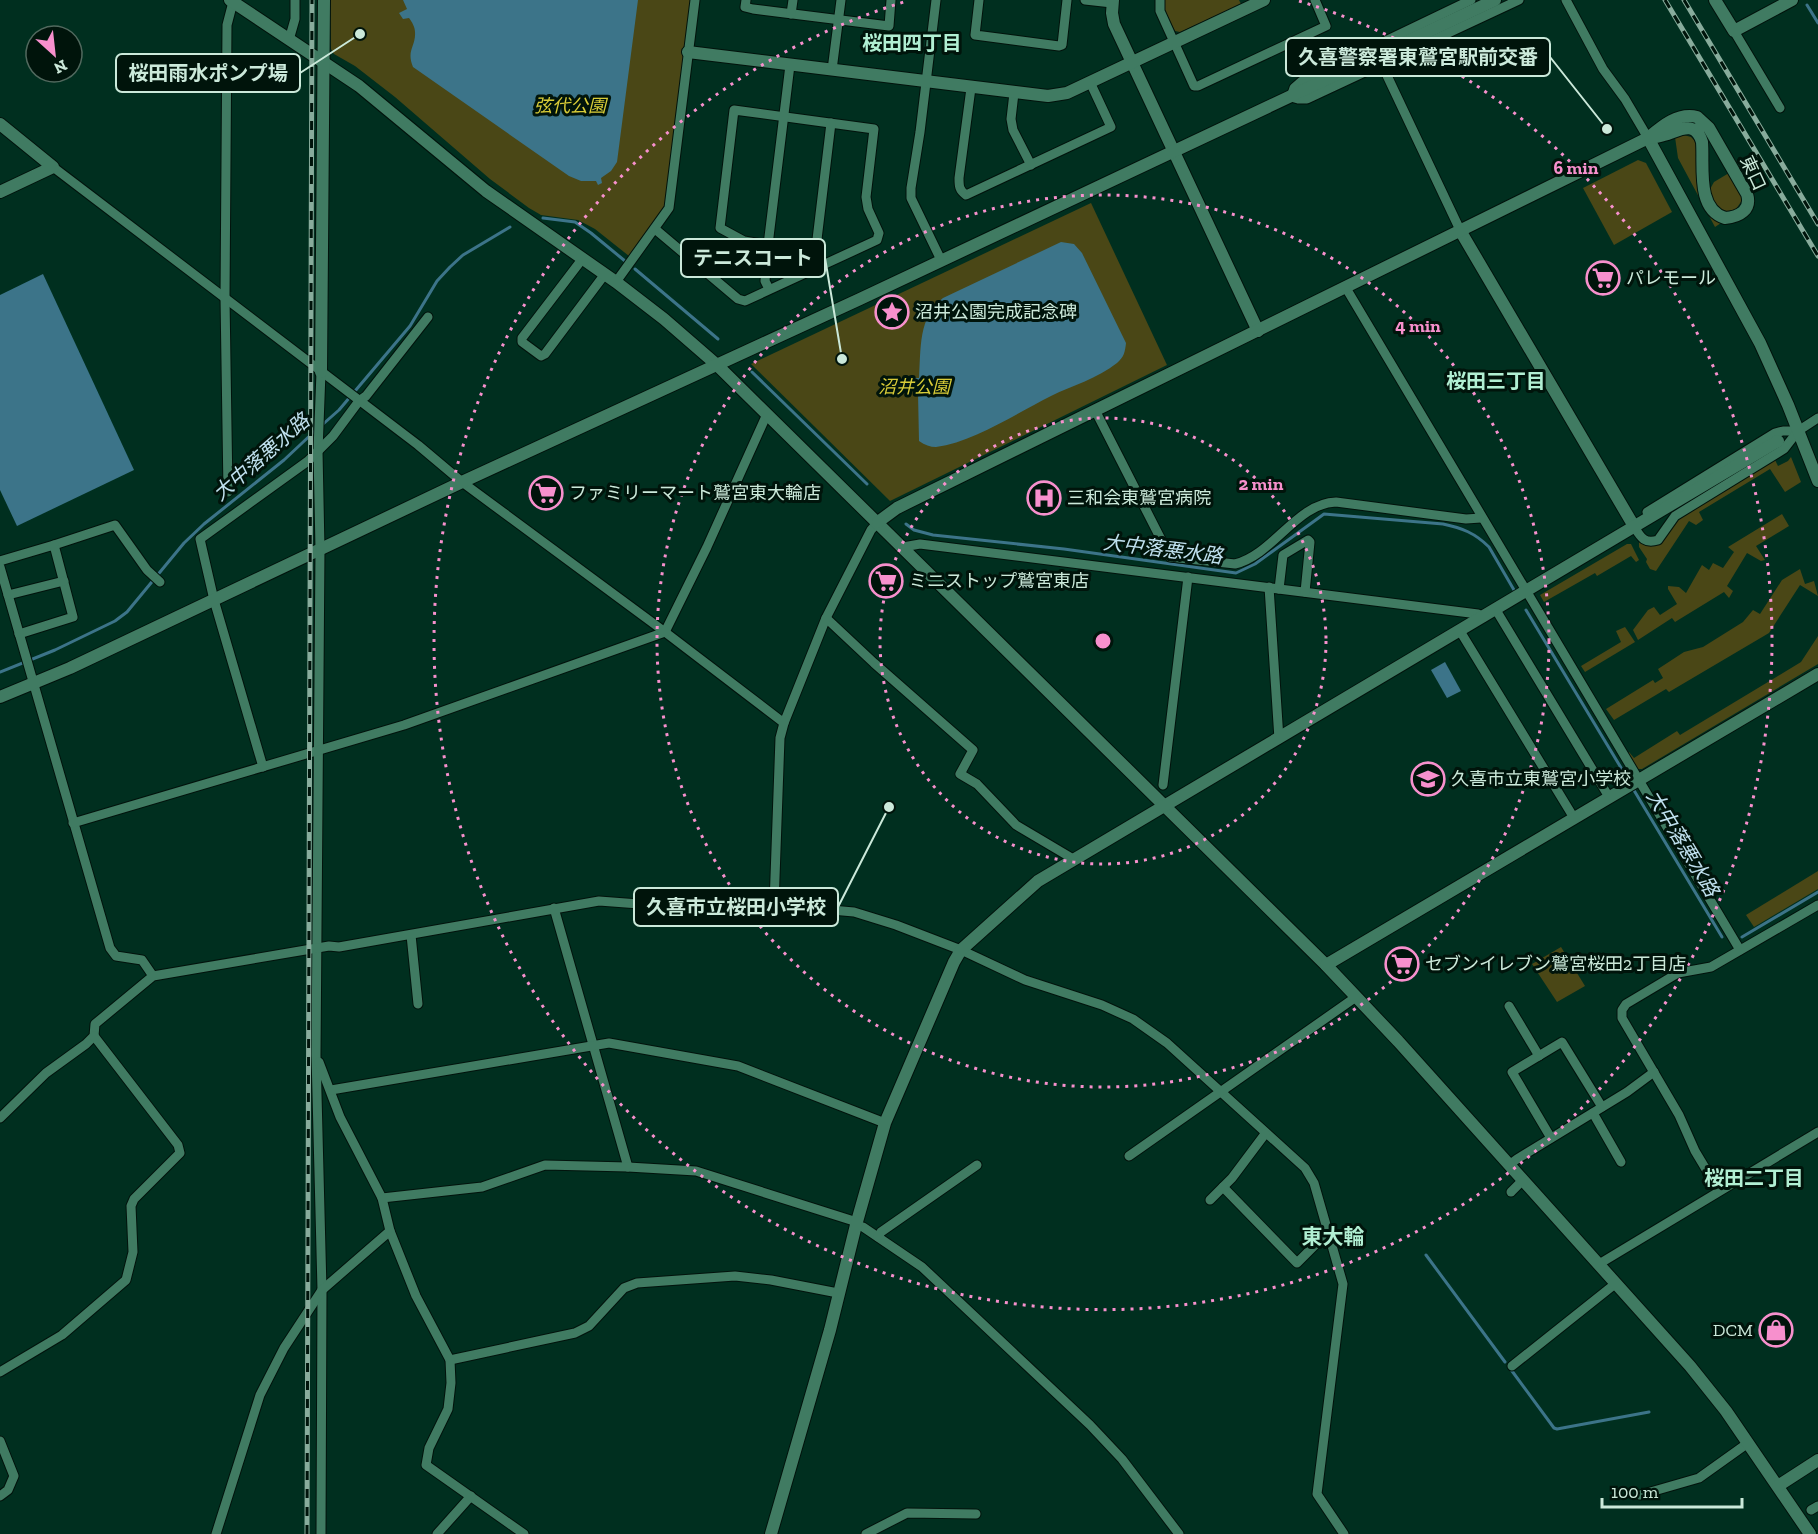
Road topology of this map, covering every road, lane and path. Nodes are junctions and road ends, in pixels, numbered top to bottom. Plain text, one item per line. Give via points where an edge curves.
1 (295, 0) edge
2 (324, 0) edge
3 (695, 0) edge
4 (746, 0) edge
5 (793, 0) edge
6 (841, 0) edge
7 (891, 0) edge
8 (936, 0) edge
9 (979, 0) edge
10 (1067, 0) edge
11 (1085, 0) edge
12 (1160, 0) edge
13 (1264, 0) edge
14 (1315, 0) edge
15 (1471, 0) edge
16 (1495, 0) edge
17 (1519, 0) edge
18 (1566, 0) edge
19 (1715, 0) edge
20 (1792, 0) edge
21 (232, 1) edge
22 (1113, 2) edge
23 (791, 14) junction
24 (838, 20) junction
25 (1734, 31) junction
26 (288, 39) junction
27 (1174, 42) junction
28 (688, 52) junction
29 (325, 62) junction
30 (1132, 62) junction
31 (790, 65) junction
32 (1382, 65) junction
33 (832, 70) junction
34 (926, 82) junction
35 (1090, 82) junction
36 (971, 88) junction
37 (1014, 93) junction
38 (1291, 97) junction
39 (1780, 108) dead end
40 (784, 116) junction
41 (831, 123) junction
42 (0, 124) edge
43 (1648, 138) junction
44 (1174, 151) junction
45 (1031, 165) junction
46 (53, 167) junction
47 (0, 192) edge
48 (655, 230) junction
49 (1461, 232) junction
50 (768, 245) junction
51 (583, 258) junction
52 (941, 261) junction
53 (819, 266) junction
54 (605, 274) junction
55 (616, 282) junction
56 (1346, 288) junction
57 (769, 290) junction
58 (225, 298) junction
59 (428, 317) dead end
60 (1258, 331) junction
61 (717, 365) junction
62 (321, 372) junction
63 (357, 400) junction
64 (1095, 410) junction
65 (767, 414) junction
66 (1818, 418) edge
67 (1798, 431) junction
68 (1778, 441) dead end
69 (318, 448) junction
70 (1818, 481) edge
71 (462, 482) junction
72 (228, 492) dead end
73 (1481, 518) junction
74 (878, 522) junction
75 (1635, 528) junction
76 (54, 545) junction
77 (903, 547) junction
78 (320, 549) junction
79 (0, 561) edge
80 (0, 567) edge
81 (1188, 577) junction
82 (64, 581) junction
83 (160, 582) dead end
84 (1274, 588) junction
85 (1305, 592) junction
86 (1526, 592) junction
87 (8, 595) junction
88 (214, 600) junction
89 (1496, 610) junction
90 (1484, 617) junction
91 (826, 618) junction
92 (1460, 631) junction
93 (665, 632) junction
94 (19, 634) junction
95 (1818, 674) edge
96 (32, 678) junction
97 (0, 697) edge
98 (784, 723) junction
99 (1279, 739) junction
100 (317, 752) junction
101 (263, 767) junction
102 (1633, 783) junction
103 (1163, 785) dead end
104 (1609, 797) junction
105 (1166, 806) junction
106 (1574, 818) junction
107 (73, 823) junction
108 (1075, 860) junction
109 (774, 904) junction
110 (1818, 905) edge
111 (554, 908) junction
112 (411, 935) junction
113 (318, 948) junction
114 (961, 950) junction
115 (1740, 950) junction
116 (1326, 965) junction
117 (153, 976) junction
118 (1356, 997) junction
119 (418, 1004) dead end
120 (1509, 1006) dead end
121 (94, 1036) junction
122 (593, 1046) junction
123 (316, 1055) junction
124 (1539, 1056) junction
125 (1654, 1072) junction
126 (331, 1090) junction
127 (1220, 1092) junction
128 (1602, 1107) junction
129 (1593, 1113) junction
130 (0, 1118) edge
131 (885, 1123) junction
132 (1818, 1132) edge
133 (1265, 1134) junction
134 (1551, 1138) junction
135 (1129, 1156) dead end
136 (1621, 1162) dead end
137 (977, 1165) dead end
138 (1509, 1165) junction
139 (628, 1167) junction
140 (1523, 1180) junction
141 (1223, 1187) junction
142 (1719, 1191) junction
143 (1510, 1192) dead end
144 (382, 1198) junction
145 (1210, 1200) dead end
146 (857, 1223) junction
147 (390, 1231) junction
148 (1329, 1234) junction
149 (878, 1237) junction
150 (1599, 1264) junction
151 (1615, 1284) junction
152 (322, 1290) junction
153 (838, 1293) junction
154 (450, 1360) junction
155 (1512, 1366) dead end
156 (0, 1372) edge
157 (0, 1441) edge
158 (1748, 1443) junction
159 (1818, 1460) edge
160 (1778, 1486) junction
161 (1640, 1495) dead end
162 (0, 1496) edge
163 (471, 1496) junction
164 (976, 1514) dead end
165 (216, 1534) edge
166 (321, 1534) edge
167 (437, 1534) edge
168 (524, 1534) edge
169 (771, 1534) edge
170 (866, 1534) edge
171 (1179, 1534) edge
172 (1344, 1534) edge
173 (1810, 1534) edge

1 - 26 street via 295,19
2 - 29 street
3 - 28 street
4 - 23 street via 745,7
5 - 23 street
6 - 24 street
7 - 24 street via 889,26
8 - 34 street
9 - 10 street via 975,35 1059,46
11 - 22 street
12 - 27 street via 1160,11
13 - 27 street
14 - 27 street via 1326,26 1198,86 1194,86
15 - 38 street via 1302,81
16 - 38 street
17 - 32 street
18 - 43 street via 1603,69
19 - 25 street
20 - 25 street
21 - 26 street
21 - 58 street via 228,26
22 - 30 street via 1112,19
23 - 24 street
24 - 33 street
25 - 39 street
26 - 29 street
27 - 30 street
28 - 31 street
28 - 48 street via 669,208
29 - 51 street via 360,86 486,191
29 - 62 street
30 - 35 street
30 - 44 street
31 - 33 street
31 - 40 street
32 - 38 street via 1307,99
32 - 49 street
33 - 34 street
34 - 36 street
34 - 52 street via 911,198
35 - 37 street via 1057,95
35 - 45 street via 1111,127
36 - 37 street
36 - 45 street via 958,178 961,192 966,195
37 - 45 street via 1013,130
38 - 44 street
40 - 41 street
40 - 50 street
40 - 50 street via 735,110 730,145 720,228 744,241
41 - 53 street via 816,256
41 - 53 street via 874,129 866,197 879,236 874,242
42 - 46 street
43 - 43 street, 東口 via 1674,120 1688,115 1700,118 1747,194 1744,211 1725,218 1713,211 1704,194 1702,142 1695,131 1687,128
43 - 49 street
43 - 67 street via 1755,334
44 - 52 street
44 - 60 street
46 - 47 street
46 - 58 street
48 - 55 street
48 - 57 street via 741,301
49 - 56 street
49 - 75 street
50 - 57 street via 765,280
51 - 54 street
51 - 54 street via 522,338 541,356
52 - 61 street
53 - 57 street
54 - 55 street
55 - 61 street
56 - 60 street
56 - 73 street
58 - 62 street
58 - 72 street
59 - 63 street via 366,396
60 - 64 street
61 - 65 street
61 - 71 street
62 - 63 street
62 - 69 street
63 - 69 street
63 - 71 street
64 - 73 street via 1170,557 1241,563 1324,502
64 - 74 street via 897,508
65 - 74 street
65 - 93 street
66 - 67 street
67 - 70 street
67 - 75 street via 1775,433 1640,517
67 - 75 street via 1784,448 1675,516 1658,540 1646,542
68 - 75 street
69 - 78 street
69 - 88 street via 308,461 200,539
71 - 78 street
71 - 93 street
73 - 86 street
74 - 77 street
74 - 91 street
75 - 86 street
76 - 79 street
76 - 82 street
76 - 83 street via 115,525
77 - 81 street via 920,544
77 - 105 street
78 - 88 street
78 - 100 street
80 - 87 street
81 - 84 street
81 - 103 street
82 - 87 street
82 - 94 street via 73,617
84 - 85 street
84 - 85 street via 1284,555 1308,540
84 - 99 street
85 - 90 street
86 - 89 street
86 - 102 street
87 - 94 street
88 - 96 street
88 - 101 street
89 - 90 street
89 - 104 street
90 - 92 street
91 - 98 street
91 - 108 street via 973,750 960,774 977,784 1016,825
92 - 99 street
92 - 106 street
93 - 98 street
93 - 100 street via 486,697
94 - 96 street
95 - 102 street
96 - 97 street
96 - 107 street
98 - 109 street via 778,754
99 - 105 street
100 - 101 street
100 - 113 street
101 - 107 street
102 - 104 street
102 - 115 street
104 - 106 street
105 - 108 street
105 - 116 street
106 - 116 street
107 - 117 street via 110,948 116,956 142,960
108 - 114 street via 1038,881
109 - 111 street via 706,909 599,901
109 - 114 street via 855,912
110 - 115 street
111 - 112 street
111 - 122 street
112 - 113 street
112 - 119 street
113 - 117 street
113 - 123 street
114 - 127 street via 1025,980 1133,1019 1167,1043
114 - 131 street
115 - 125 street via 1711,967 1678,974 1622,1010
116 - 118 street
117 - 121 street via 95,1024
118 - 127 street
118 - 138 street
120 - 124 street
121 - 130 street via 46,1073
121 - 156 street via 178,1145 180,1153 131,1206 133,1252 126,1280 62,1335
122 - 126 street
122 - 131 street via 609,1043 738,1066
122 - 139 street
123 - 126 street
123 - 152 street
124 - 128 street via 1562,1042
124 - 134 street via 1512,1072
125 - 128 street
125 - 142 street
126 - 144 street via 340,1117
127 - 133 street
127 - 135 street
128 - 129 street
129 - 134 street
129 - 136 street
131 - 146 street
132 - 142 street
133 - 141 street
133 - 148 street via 1305,1168 1314,1183
134 - 138 street
137 - 149 street
138 - 140 street
139 - 144 street via 545,1165 482,1187
139 - 146 street via 696,1172
140 - 143 street
140 - 150 street
141 - 145 street
141 - 148 street via 1297,1263
142 - 150 street
144 - 147 street
146 - 149 street
146 - 153 street
147 - 152 street
147 - 154 street via 416,1296
148 - 172 street via 1343,1292 1317,1494
149 - 171 street via 922,1267 1090,1425 1122,1459
150 - 151 street
151 - 155 street
151 - 158 street via 1690,1366
152 - 165 street via 284,1348 260,1395
152 - 166 street
153 - 154 street via 735,1276 637,1283 624,1288 589,1326 575,1333
153 - 169 street
154 - 163 street via 448,1409 429,1448 426,1465
157 - 162 street via 14,1476 8,1490
158 - 160 street
158 - 161 street via 1699,1478
159 - 160 street
160 - 173 street
163 - 167 street
163 - 168 street
164 - 170 street via 906,1513

